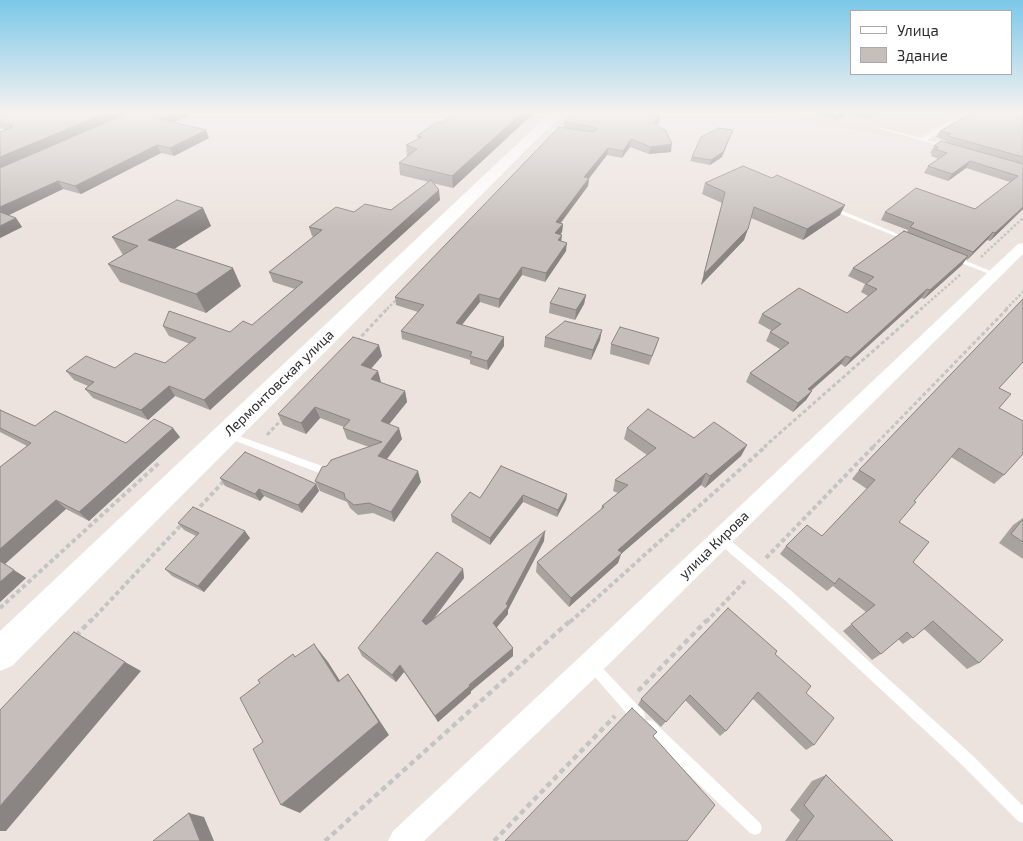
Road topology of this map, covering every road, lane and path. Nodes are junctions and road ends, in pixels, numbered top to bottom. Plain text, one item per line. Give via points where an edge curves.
1 (516, 152) edge
2 (825, 205) edge
3 (1023, 218) edge
4 (920, 244) edge
5 (1023, 247) edge
6 (946, 254) edge
7 (972, 265) junction
8 (994, 274) junction
9 (401, 295) edge
10 (353, 345) edge
11 (284, 417) edge
12 (226, 434) junction
13 (257, 446) junction
14 (327, 472) edge
15 (230, 474) edge
16 (721, 539) junction
17 (74, 638) edge
18 (0, 654) edge
19 (591, 664) junction
20 (1023, 816) edge
21 (755, 828) dead end
22 (325, 841) edge
23 (402, 841) edge

1 - 12 main road, Лермонтовская улица
2 - 4 lane
3 - 7 path
5 - 8 street, улица Кирова
6 - 7 lane
7 - 8 lane
7 - 22 path
8 - 16 street, улица Кирова
9 - 10 path
11 - 13 path
12 - 13 lane
12 - 18 main road, Лермонтовская улица
13 - 14 lane
15 - 17 path
16 - 19 street, улица Кирова
16 - 20 lane via 806,611
19 - 21 lane via 626,704
19 - 23 street, улица Кирова

